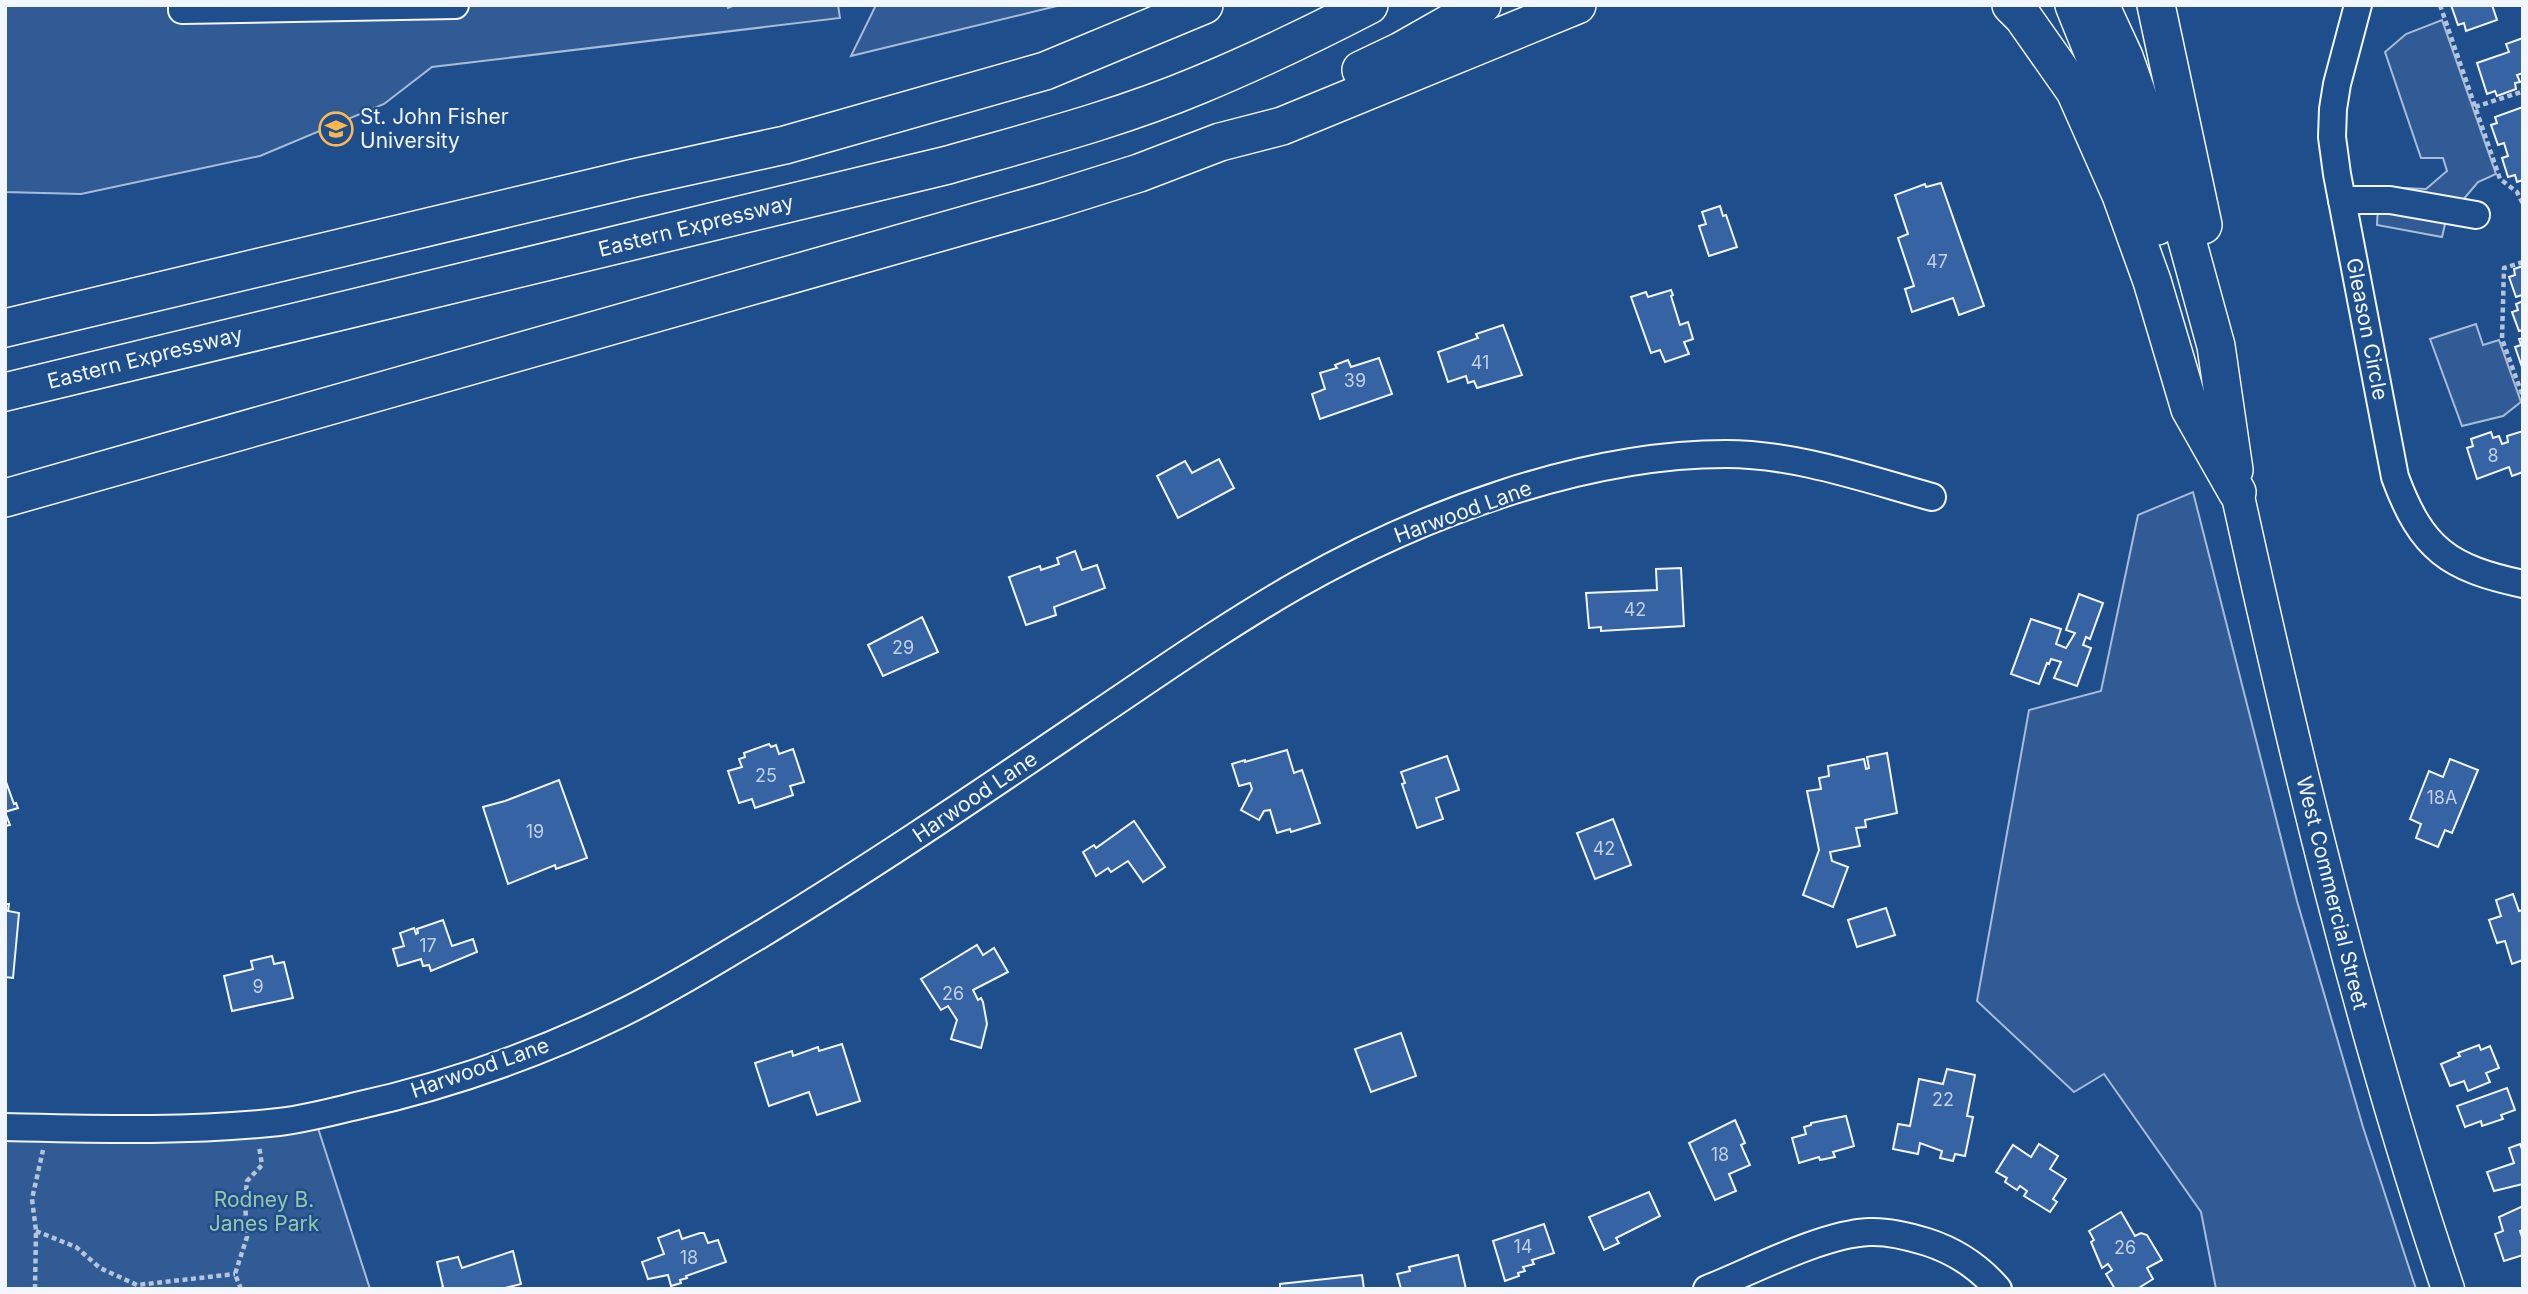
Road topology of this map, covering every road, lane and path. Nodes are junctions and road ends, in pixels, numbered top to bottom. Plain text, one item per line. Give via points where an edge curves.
1 (182, 5) edge
2 (455, 5) edge
3 (1204, 5) edge
4 (1369, 5) edge
5 (1482, 5) edge
6 (1577, 5) edge
7 (2011, 5) edge
8 (2074, 5) edge
9 (2100, 5) edge
10 (2156, 5) edge
11 (2358, 5) edge
12 (2440, 5) edge
13 (2523, 89) edge
14 (2475, 107) junction
15 (1220, 142) junction
16 (2342, 200) junction
17 (2523, 204) edge
18 (2476, 215) dead end
19 (2523, 262) edge
20 (5, 328) edge
21 (5, 392) edge
22 (2523, 397) edge
23 (2237, 492) junction
24 (1932, 497) dead end
25 (5, 498) edge
26 (2523, 584) edge
27 (255, 1124) junction
28 (5, 1127) edge
29 (46, 1128) junction
30 (36, 1231) junction
31 (235, 1274) junction
32 (35, 1289) edge
33 (241, 1289) edge
34 (1707, 1289) edge
35 (1998, 1289) edge
36 (2448, 1289) edge

1 - 2 street via 183,10
3 - 20 highway via 1045,71 785,145
4 - 21 highway, Eastern Expressway via 1303,40 1197,86 1080,127 974,157
5 - 15 highway
6 - 15 highway via 1282,125
7 - 23 highway via 2075,91 2126,207 2190,409
8 - 23 highway via 2138,164 2200,382
9 - 23 highway via 2124,57 2182,222 2216,346
10 - 23 highway via 2240,395
11 - 16 street, Gleason Circle via 2333,109 2332,137
12 - 14 path
13 - 14 path
14 - 17 path via 2500,179 2517,192
15 - 25 highway via 1050,201
16 - 18 street via 2390,200
16 - 26 street, Gleason Circle via 2395,477 2408,512 2445,555 2470,570
19 - 22 path via 2504,268 2502,339
23 - 36 main road, West Commercial Street via 2348,962
24 - 27 street, Harwood Lane via 1783,459 1679,456 1559,477 1425,523 1297,585 846,883 682,982 618,1015 498,1065 433,1086 314,1116
27 - 29 street, Harwood Lane
27 - 31 path via 262,1165 247,1181 247,1237
28 - 29 street, Harwood Lane
29 - 30 path via 32,1199
30 - 31 path via 76,1247 100,1268 137,1285
30 - 32 path
31 - 33 path
34 - 35 street via 1819,1242 1866,1232 1907,1235 1955,1253

